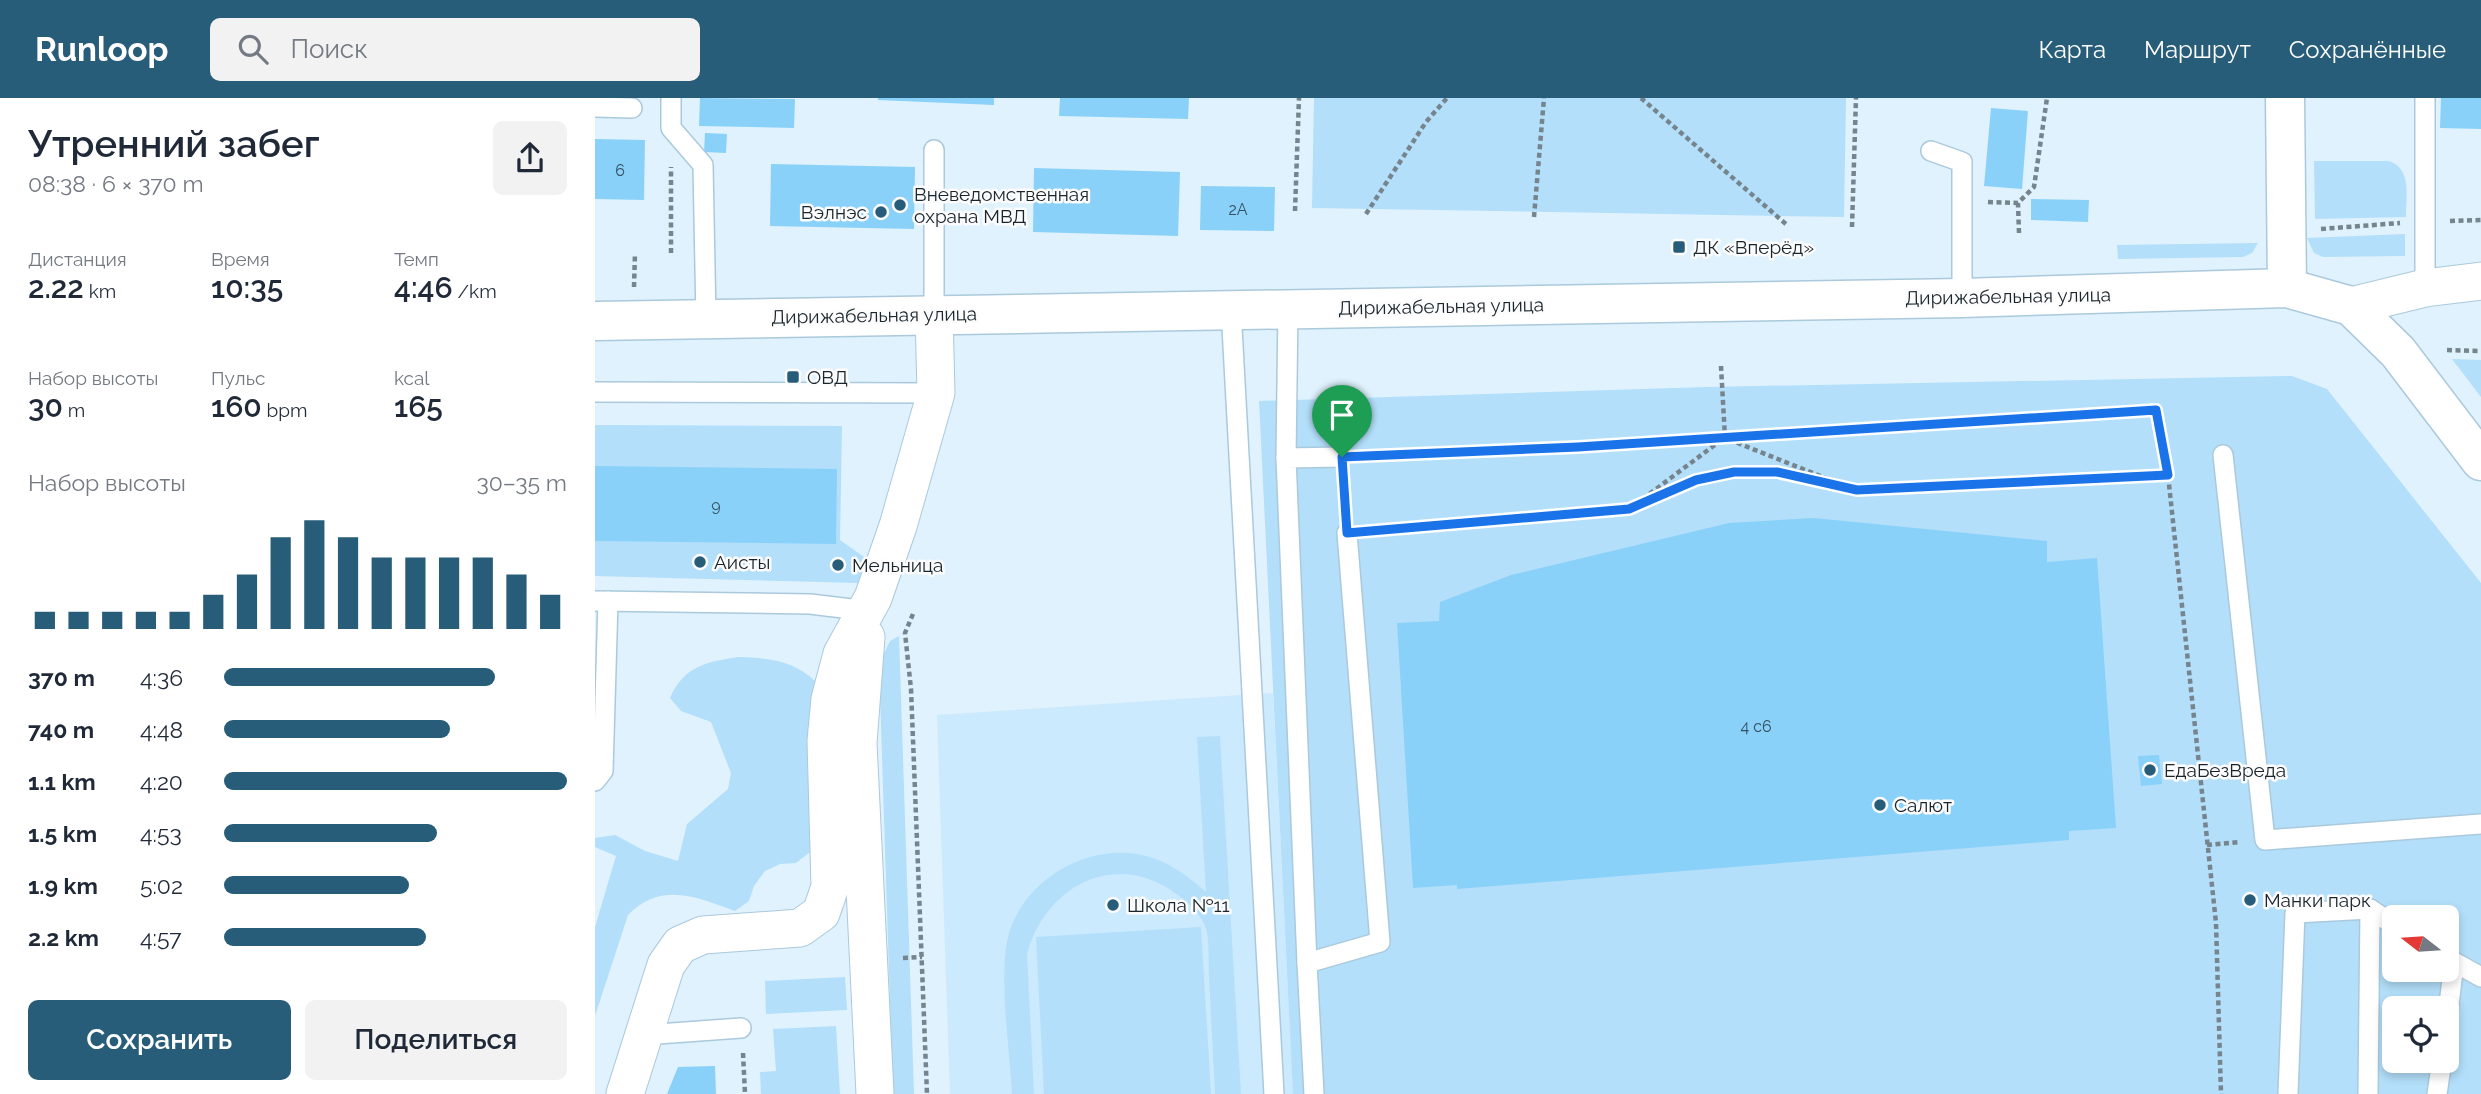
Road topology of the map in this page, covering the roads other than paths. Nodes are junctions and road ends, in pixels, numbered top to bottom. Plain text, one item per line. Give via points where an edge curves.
1 (671, 98) edge
2 (2285, 98) edge
3 (2425, 98) edge
4 (595, 107) edge
5 (632, 107) dead end
6 (934, 150) dead end
7 (1931, 151) dead end
8 (2481, 281) edge
9 (2287, 288) junction
10 (2425, 288) junction
11 (1962, 298) junction
12 (2351, 306) junction
13 (1288, 308) junction
14 (1231, 309) junction
15 (934, 313) junction
16 (706, 320) junction
17 (595, 321) edge
18 (595, 392) edge
19 (936, 393) junction
20 (2223, 455) dead end
21 (1342, 457) road end
22 (1286, 458) junction
23 (2481, 461) edge
24 (1347, 533) road end
25 (601, 601) edge
26 (868, 611) junction
27 (595, 781) edge
28 (2481, 824) edge
29 (2370, 909) junction
30 (2382, 917) edge
31 (1307, 962) junction
32 (2459, 966) edge
33 (2481, 977) edge
34 (741, 1028) road end
35 (644, 1035) junction
36 (2440, 1073) edge
37 (625, 1094) edge
38 (874, 1094) edge
39 (1274, 1094) edge
40 (1314, 1094) edge
41 (2288, 1094) edge
42 (2368, 1094) edge
43 (2437, 1094) edge

1 - 16 lane via 671,128 703,165
2 - 9 main road
3 - 10 lane
4 - 5 lane
6 - 15 lane
7 - 11 lane via 1962,162
8 - 10 street
9 - 11 main road, Дирижабельная улица
9 - 12 main road, Дирижабельная улица
10 - 12 street
11 - 13 main road, Дирижабельная улица
12 - 23 main road via 2398,352
13 - 14 main road, Дирижабельная улица
13 - 22 lane
14 - 15 main road, Дирижабельная улица
14 - 39 lane
15 - 16 main road, Дирижабельная улица
15 - 19 street
16 - 17 main road, Дирижабельная улица
18 - 19 lane
19 - 26 street
20 - 28 lane via 2265,840
21 - 22 lane
22 - 31 lane
24 - 31 lane via 1380,942
25 - 26 lane via 810,604
25 - 27 lane via 603,771
26 - 35 street via 842,654 830,699 826,741 830,887 821,913 800,928 703,935 680,945 666,965
26 - 38 street via 858,743
29 - 30 lane
29 - 41 lane via 2295,914
29 - 42 lane
31 - 40 lane
32 - 33 lane
34 - 35 lane
35 - 37 street
36 - 43 lane

